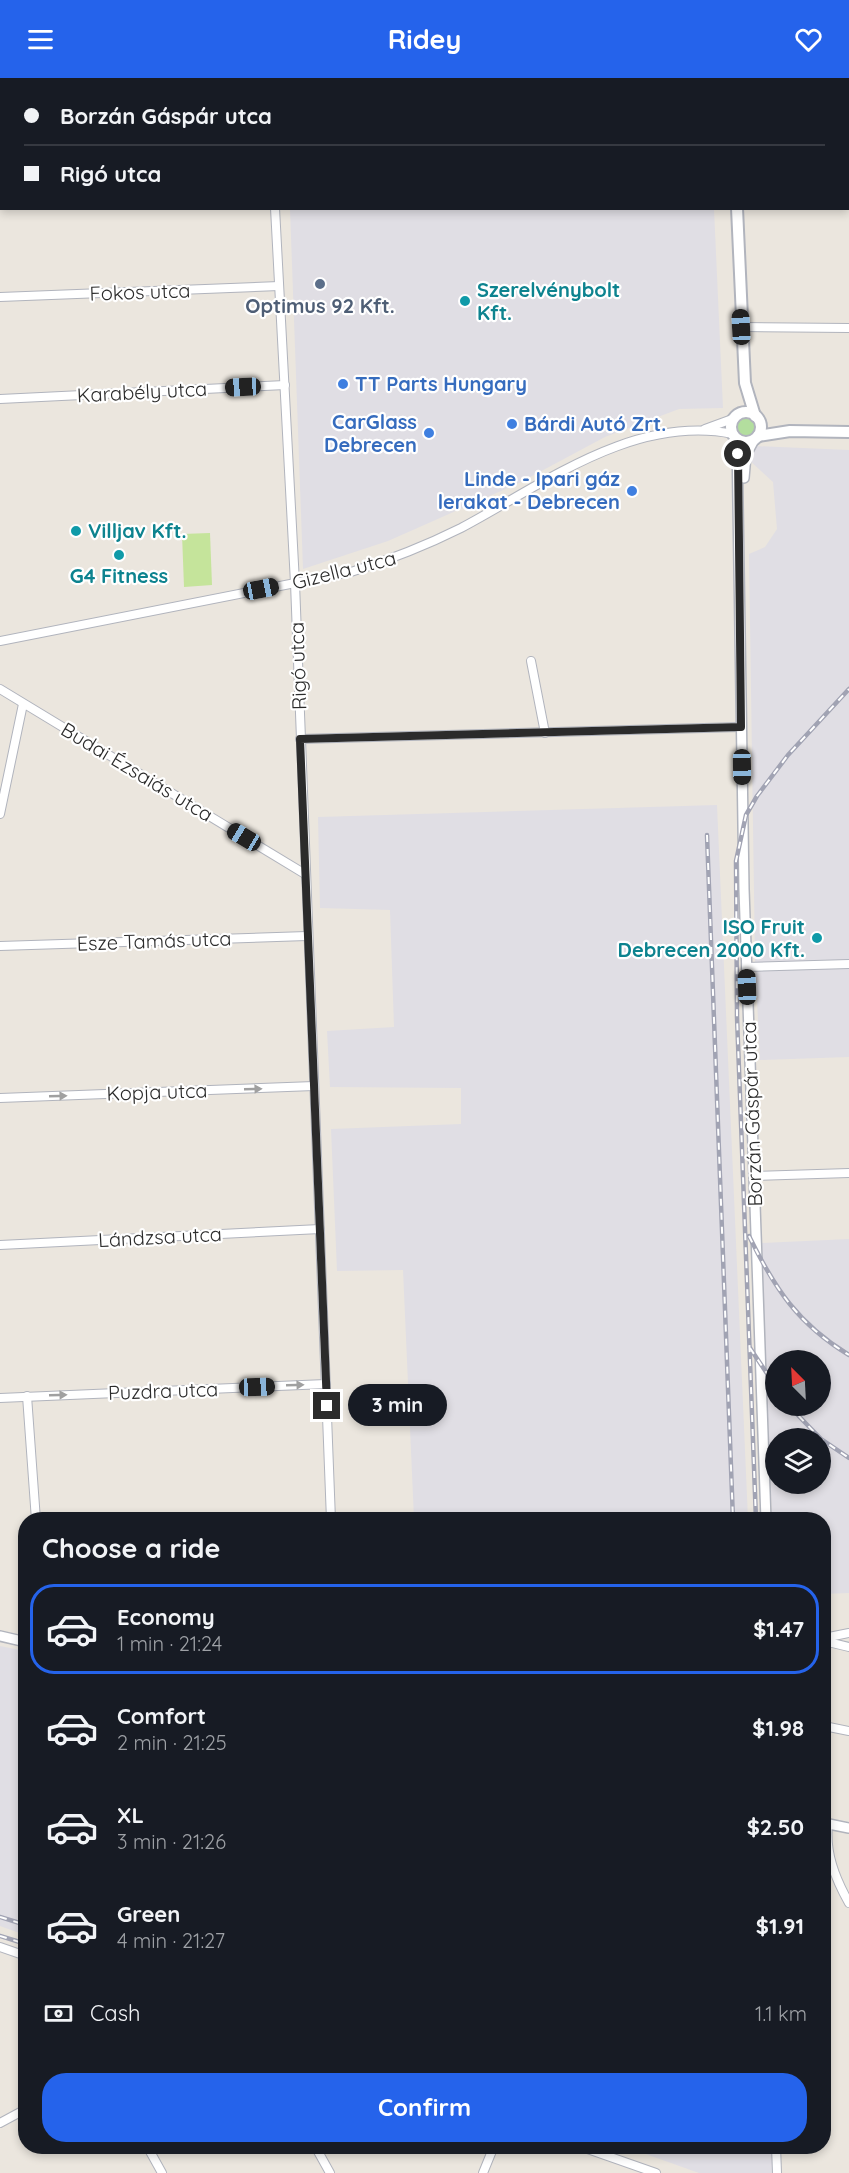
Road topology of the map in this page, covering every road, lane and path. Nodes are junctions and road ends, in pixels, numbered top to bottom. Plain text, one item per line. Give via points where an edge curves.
1 (275, 210) edge
2 (737, 210) edge
3 (279, 286) junction
4 (0, 297) edge
5 (741, 327) junction
6 (849, 328) edge
7 (745, 384) junction
8 (285, 385) junction
9 (0, 399) edge
10 (737, 416) junction
11 (757, 418) junction
12 (701, 430) junction
13 (790, 431) junction
14 (849, 432) edge
15 (735, 437) junction
16 (756, 438) junction
17 (739, 528) junction
18 (295, 583) junction
19 (0, 641) edge
20 (531, 661) dead end
21 (0, 689) edge
22 (23, 704) junction
23 (741, 727) junction
24 (545, 733) junction
25 (300, 739) junction
26 (0, 814) edge
27 (305, 874) junction
28 (307, 936) junction
29 (0, 946) edge
30 (849, 964) edge
31 (746, 967) junction
32 (314, 1086) junction
33 (0, 1098) edge
34 (849, 1173) edge
35 (754, 1176) junction
36 (320, 1229) junction
37 (0, 1245) edge
38 (326, 1384) junction
39 (27, 1396) junction
40 (0, 1398) edge
41 (35, 1512) edge
42 (331, 1512) edge
43 (766, 1512) edge
44 (849, 1633) edge
45 (0, 1636) edge
46 (831, 1638) edge
47 (18, 1640) edge
48 (831, 1642) edge
49 (849, 1647) edge
50 (831, 1727) edge
51 (849, 1731) edge
52 (831, 1825) edge
53 (849, 1828) edge
54 (831, 1863) edge
55 (849, 1903) edge
56 (0, 1947) edge
57 (18, 1953) edge
58 (18, 2113) edge
59 (0, 2123) edge
60 (151, 2154) edge
61 (319, 2154) edge
62 (491, 2154) edge
63 (602, 2154) edge
64 (776, 2154) edge
65 (162, 2173) edge
66 (330, 2173) edge
67 (483, 2173) edge
68 (656, 2173) edge
69 (777, 2173) edge

1 - 3 street, Rigó utca
2 - 5 main road
3 - 4 street, Fokos utca
3 - 8 street, Rigó utca
5 - 6 street
5 - 7 main road
7 - 10 main road
7 - 11 main road
8 - 9 street, Karabély utca
8 - 18 street, Rigó utca
10 - 11 main road
10 - 12 street, Gizella utca
10 - 15 main road via 731,429
11 - 13 main road
11 - 16 main road
12 - 15 street, Gizella utca
12 - 18 street, Gizella utca via 615,447 399,557
13 - 14 main road
13 - 16 main road
15 - 16 main road via 748,442
15 - 17 street, Borzán Gáspár utca
16 - 17 street, Borzán Gáspár utca via 746,454
17 - 23 street, Borzán Gáspár utca
18 - 19 street, Gizella utca
18 - 25 street, Rigó utca
20 - 24 street
21 - 22 street, Budai Ézsaiás utca
22 - 26 street
22 - 27 street, Budai Ézsaiás utca
23 - 24 street
23 - 31 street, Borzán Gáspár utca
24 - 25 street
25 - 27 street, Rigó utca
27 - 28 street, Rigó utca
28 - 29 street, Esze Tamás utca
28 - 32 street, Rigó utca
30 - 31 street
31 - 35 street, Borzán Gáspár utca
33 -> 32 street, Kopja utca
32 - 36 street, Rigó utca
34 - 35 street
35 - 43 street, Borzán Gáspár utca
36 - 37 street, Lándzsa utca
36 - 38 street, Rigó utca
39 -> 38 street, Puzdra utca
38 - 42 street, Rigó utca
39 - 40 street, Puzdra utca
39 - 41 street
44 - 46 street
45 - 47 street
48 - 49 street
50 - 51 street
52 - 53 street
54 - 55 street
56 - 57 street
58 - 59 street
60 - 65 street
61 - 66 street
62 - 67 street
63 - 68 street
64 - 69 street

